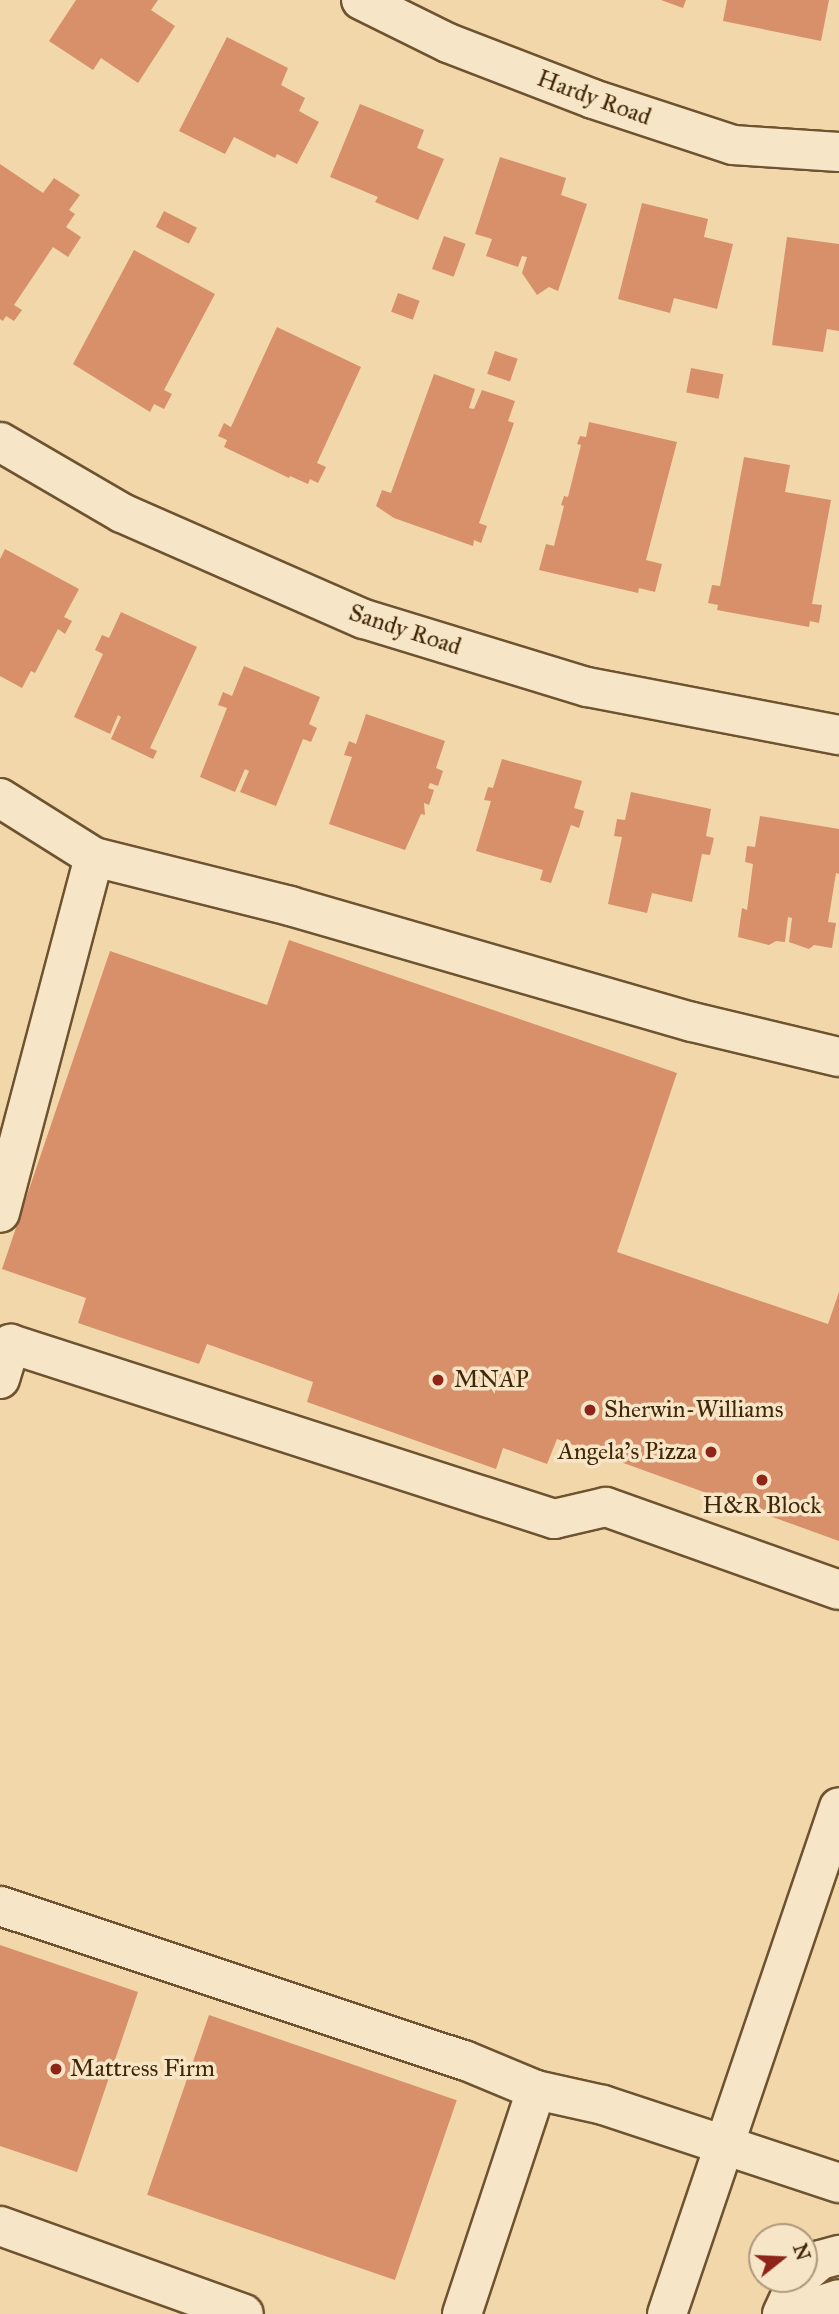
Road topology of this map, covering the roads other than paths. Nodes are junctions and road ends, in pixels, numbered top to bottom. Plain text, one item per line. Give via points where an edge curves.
1 (361, 0) edge
2 (839, 152) edge
3 (0, 442) edge
4 (839, 734) edge
5 (0, 798) edge
6 (94, 857) junction
7 (839, 1057) edge
8 (0, 1213) edge
9 (4, 1355) edge
10 (839, 1590) edge
11 (839, 1807) edge
12 (0, 1906) edge
13 (536, 2090) junction
14 (726, 2146) junction
15 (839, 2183) edge
16 (0, 2226) edge
17 (839, 2255) edge
18 (818, 2262) edge
19 (792, 2293) edge
20 (839, 2299) edge
21 (244, 2314) edge
22 (462, 2314) edge
23 (667, 2314) edge
24 (782, 2314) edge
25 (809, 2314) edge

1 - 2 street, Hardy Road via 472,53 733,145
3 - 4 street, Sandy Road via 122,513 364,619 587,687
5 - 6 street
6 - 7 street via 290,906 692,1022
6 - 8 street
9 - 10 street via 554,1519 606,1507
11 - 14 street
12 - 13 street via 464,2060
13 - 14 street via 603,2105
13 - 22 street
14 - 15 street
14 - 23 street
16 - 21 street
17 - 18 street
19 - 24 street
20 - 25 street

